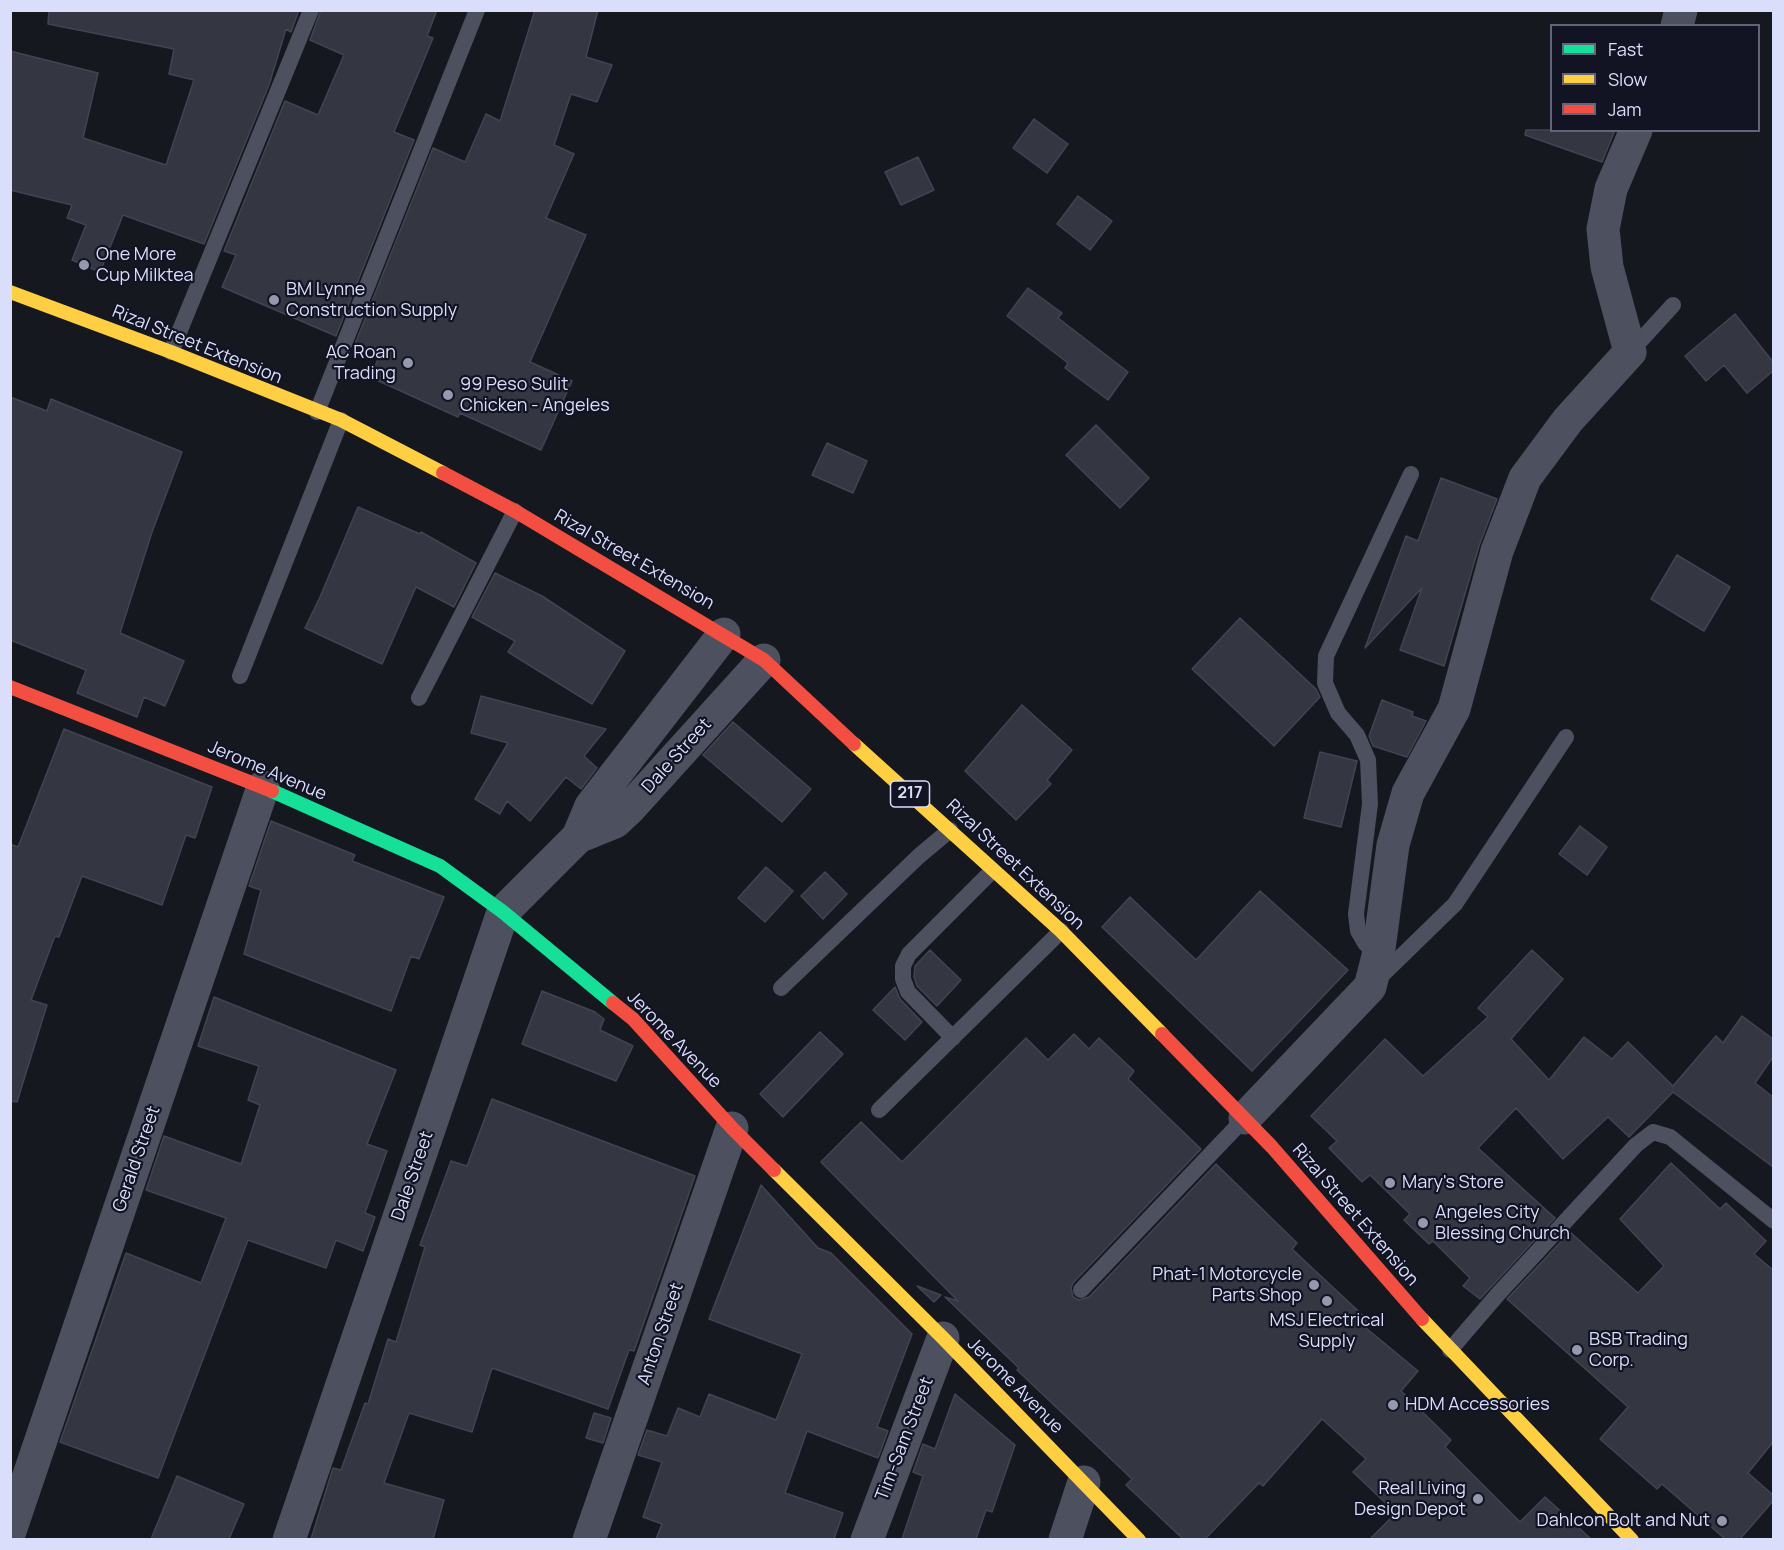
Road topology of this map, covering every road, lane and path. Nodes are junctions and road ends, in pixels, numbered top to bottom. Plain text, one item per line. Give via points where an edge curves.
1 (311, 10) edge
2 (477, 10) edge
3 (1635, 132) edge
4 (10, 292) edge
5 (1673, 305) dead end
6 (171, 352) junction
7 (1630, 352) junction
8 (317, 412) junction
9 (341, 420) junction
10 (1411, 474) dead end
11 (515, 512) junction
12 (724, 634) junction
13 (764, 660) junction
14 (240, 676) dead end
15 (12, 693) edge
16 (676, 697) junction
17 (419, 698) dead end
18 (706, 724) junction
19 (1566, 737) dead end
20 (263, 787) junction
21 (950, 830) junction
22 (578, 837) junction
23 (992, 871) junction
24 (503, 912) junction
25 (1061, 931) junction
26 (1378, 956) junction
27 (1370, 987) junction
28 (781, 988) dead end
29 (953, 1038) junction
30 (879, 1110) dead end
31 (1245, 1118) junction
32 (732, 1128) junction
33 (1773, 1221) edge
34 (1081, 1290) dead end
35 (943, 1338) junction
36 (1450, 1350) junction
37 (1084, 1482) junction
38 (10, 1531) edge
39 (288, 1539) edge
40 (589, 1539) edge
41 (867, 1539) edge
42 (1065, 1539) edge
43 (1139, 1539) edge
44 (1632, 1539) edge

1 - 6 lane
2 - 8 lane
3 - 7 street via 1611,189 1603,229 1607,267
4 - 6 main road, Rizal Street Extension / 217
5 - 7 lane
6 - 8 main road, Rizal Street Extension / 217
7 - 26 street via 1568,420 1525,478 1497,551 1454,709 1408,793 1393,845
8 - 9 main road, Rizal Street Extension / 217
9 - 11 main road, Rizal Street Extension / 217
9 - 14 lane
10 - 26 lane via 1326,656 1325,683 1329,693 1338,713 1357,735 1368,760 1370,804 1356,914 1358,931
11 - 12 main road, Rizal Street Extension / 217
11 - 17 lane
12 - 13 main road, Rizal Street Extension / 217
12 - 16 street, Dale Street
13 - 18 street, Dale Street
13 - 21 main road, Rizal Street Extension / 217
15 - 20 main road, Jerome Avenue
16 - 18 street
16 - 22 street, Dale Street via 591,806
18 - 22 street, Dale Street via 615,822
19 - 27 lane via 1455,904
20 - 24 main road, Jerome Avenue via 440,866
20 - 38 street, Gerald Street
21 - 23 main road, Rizal Street Extension / 217
21 - 28 lane
22 - 24 street, Dale Street
23 - 25 main road, Rizal Street Extension / 217
23 - 29 lane via 909,954 903,966 908,992
24 - 32 main road, Jerome Avenue via 633,1019
24 - 39 street, Dale Street
25 - 29 lane
25 - 31 main road, Rizal Street Extension / 217
26 - 27 street
27 - 31 street
29 - 30 lane
31 - 34 lane
31 - 36 main road, Rizal Street Extension / 217
32 - 35 main road, Jerome Avenue
32 - 40 street, Anton Street
33 - 36 lane via 1670,1137 1653,1132 1620,1162
35 - 37 main road, Jerome Avenue
35 - 41 street, Tim-Sam Street
36 - 44 main road, Rizal Street Extension / 217
37 - 42 street
37 - 43 main road, Jerome Avenue

